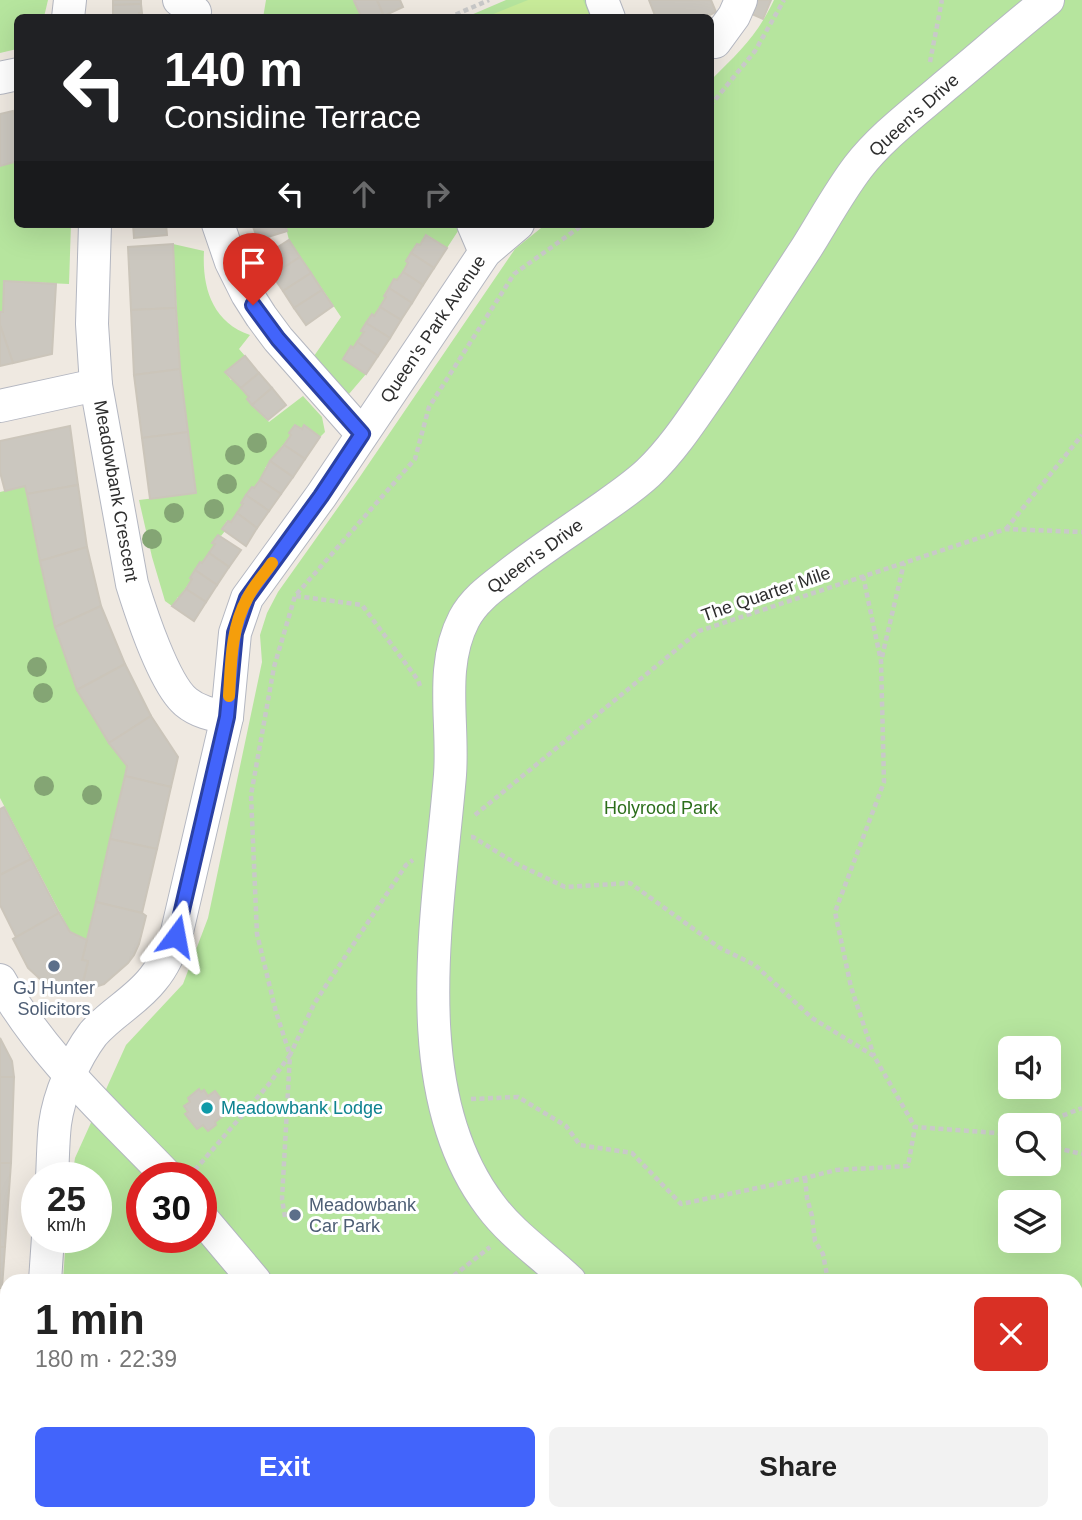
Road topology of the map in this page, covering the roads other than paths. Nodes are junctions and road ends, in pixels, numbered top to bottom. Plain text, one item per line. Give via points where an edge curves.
1 (741, 0) edge
2 (1048, 0) edge
3 (715, 42) dead end
4 (96, 228) edge
5 (219, 228) edge
6 (506, 228) edge
7 (479, 238) edge
8 (96, 385) junction
9 (0, 406) edge
10 (362, 434) junction
11 (227, 717) junction
12 (0, 980) edge
13 (69, 1074) junction
14 (53, 1162) edge
15 (154, 1162) edge
16 (217, 1236) edge
17 (47, 1253) edge
18 (45, 1274) edge
19 (249, 1274) edge
20 (562, 1274) edge

1 - 3 street
2 - 20 street, Queen's Drive via 892,130 857,168 688,426 653,468 476,601 458,631 450,668 451,765 429,850 436,1059 449,1119 473,1179 510,1229
4 - 8 street, Meadowbank Crescent via 92,324
5 - 10 street via 231,262 261,316
6 - 7 street, Queen's Park Avenue
7 - 10 street, Queen's Park Avenue
8 - 9 street
8 - 11 street, Meadowbank Crescent via 139,608 180,696 199,710
10 - 11 street, Queen's Park Avenue via 247,598 235,633
11 - 13 street, Queen's Park Avenue via 167,957 153,980 93,1035
12 - 13 street via 40,1041
13 - 14 street, Queen's Park Avenue via 56,1121
13 - 15 street
16 - 19 street
17 - 18 street

